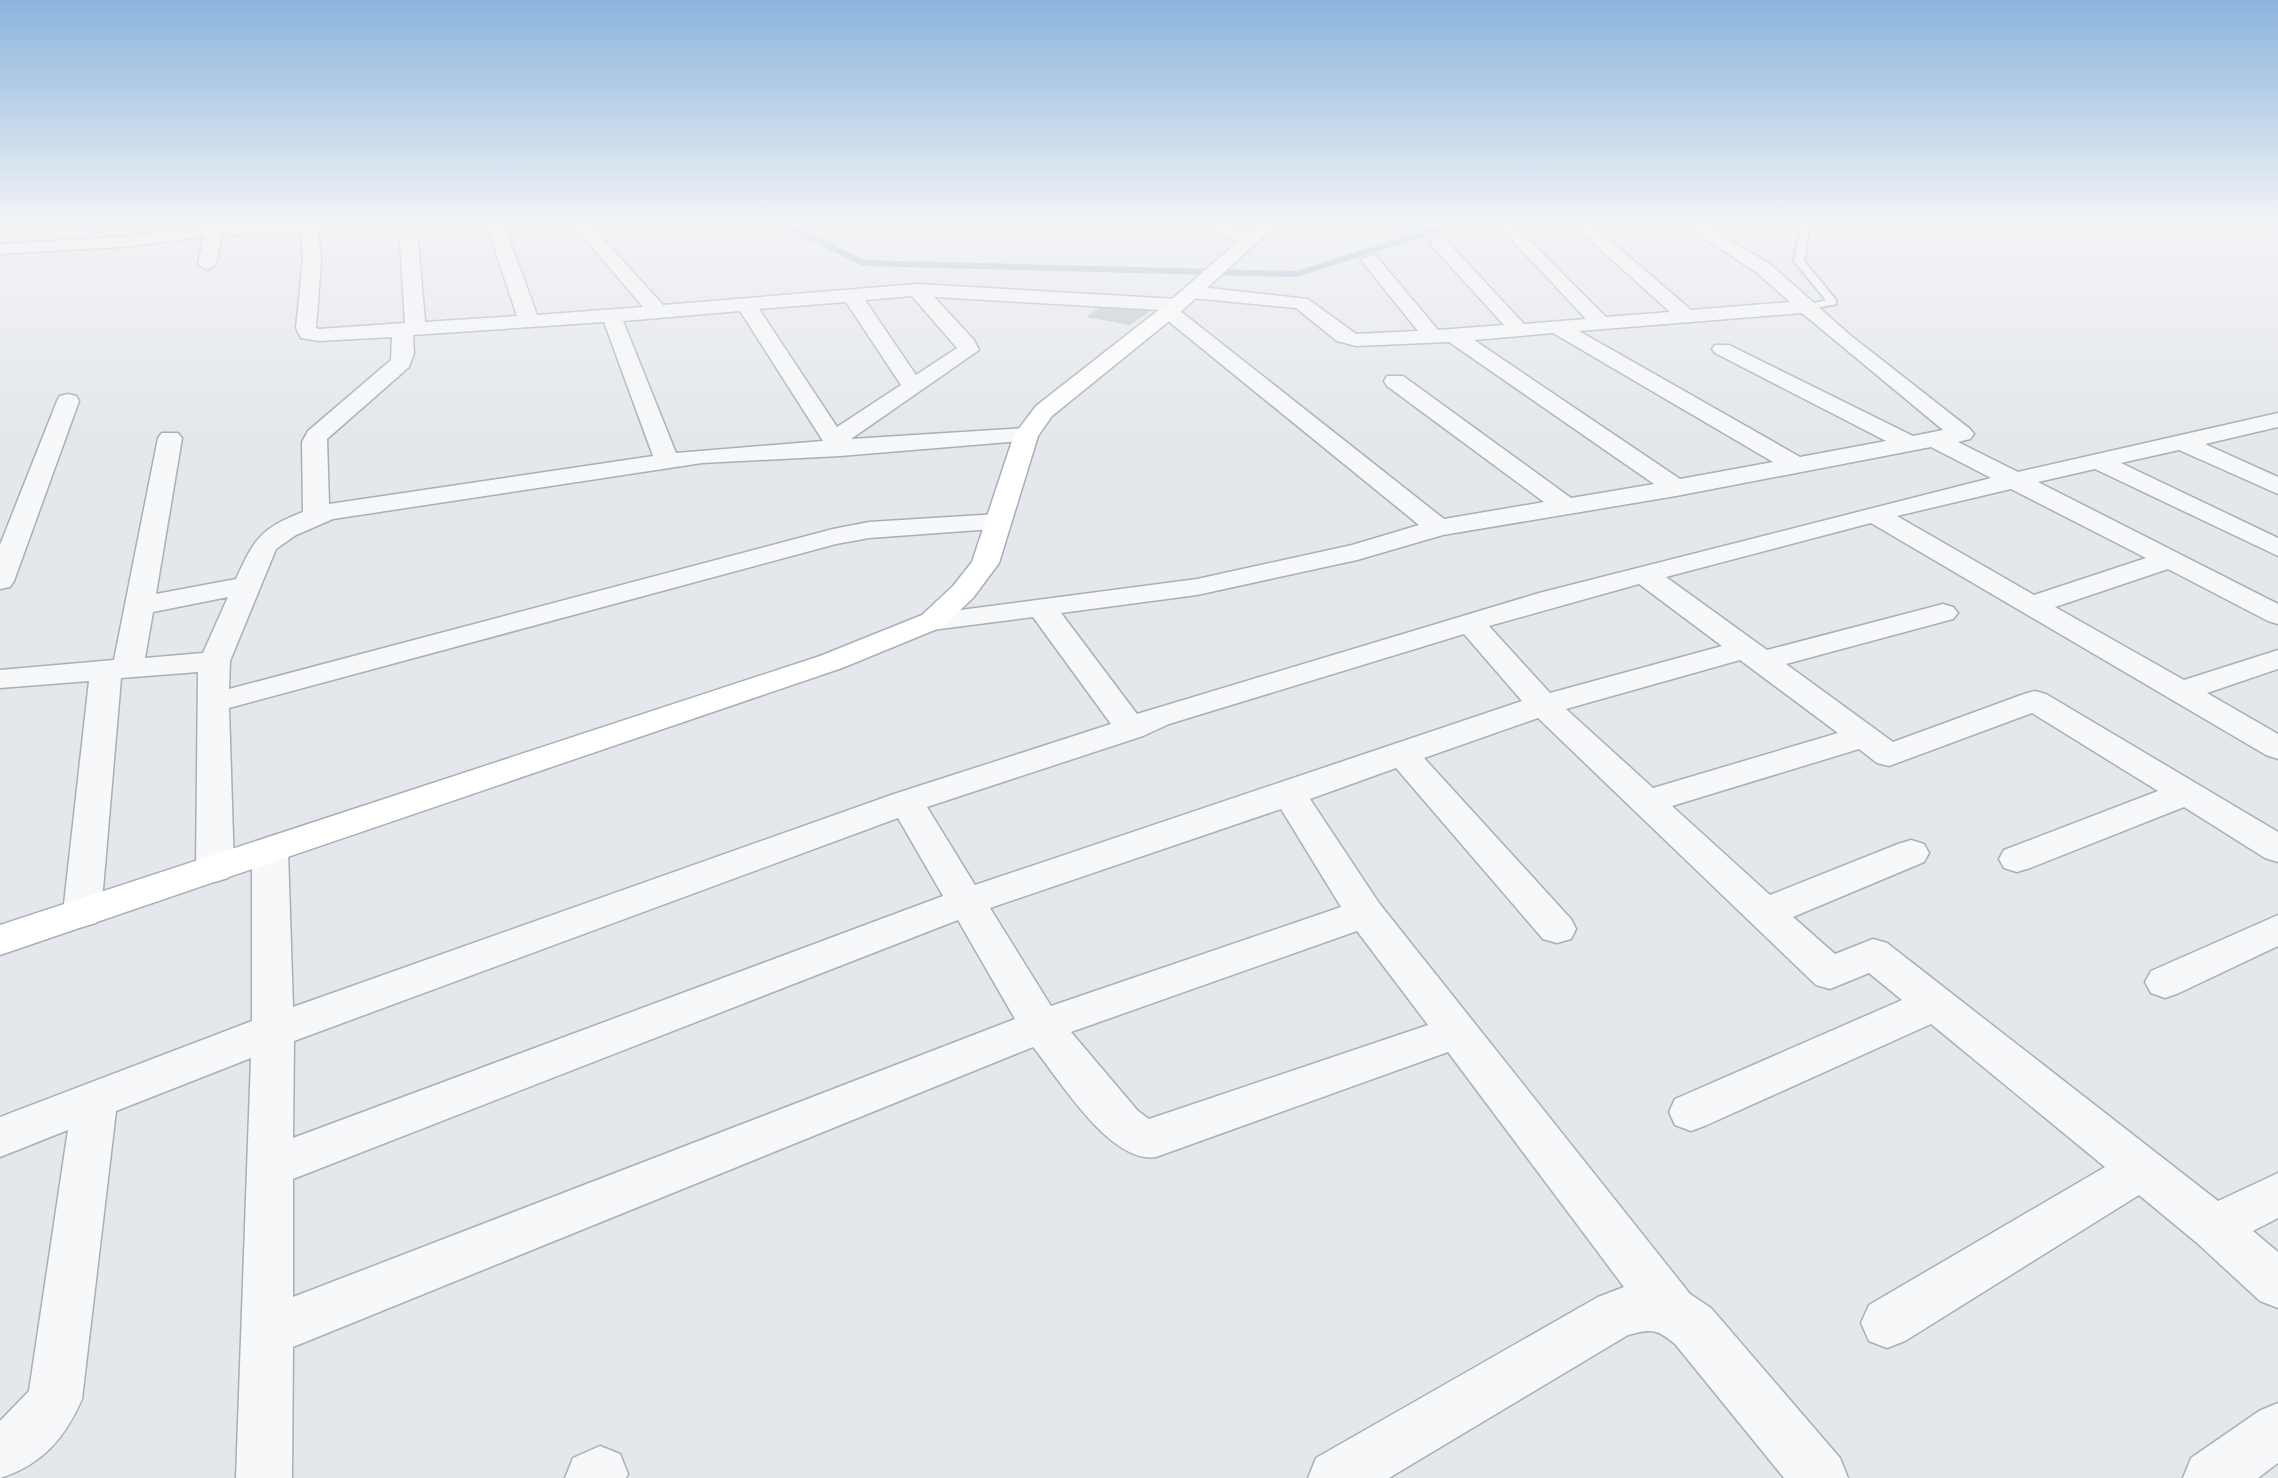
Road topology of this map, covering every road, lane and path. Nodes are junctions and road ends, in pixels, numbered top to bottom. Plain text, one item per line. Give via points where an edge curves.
1 (309, 291) edge
2 (408, 291) edge
3 (518, 291) edge
4 (640, 291) edge
5 (906, 291) edge
6 (918, 291) edge
7 (950, 291) edge
8 (1193, 291) edge
9 (1400, 291) edge
10 (1483, 291) edge
11 (1570, 291) edge
12 (1658, 291) edge
13 (1789, 291) edge
14 (1824, 291) edge
15 (852, 296) junction
16 (1185, 298) junction
17 (746, 304) junction
18 (1807, 307) junction
19 (658, 312) junction
20 (611, 315) junction
21 (1686, 316) junction
22 (529, 321) junction
23 (1601, 323) junction
24 (1557, 327) junction
25 (408, 329) junction
26 (1519, 330) junction
27 (1443, 336) junction
28 (1722, 349) dead end
29 (1395, 381) dead end
30 (913, 387) junction
31 (68, 401) dead end
32 (2273, 425) edge
33 (1026, 435) junction
34 (170, 438) dead end
35 (1922, 441) junction
36 (2184, 443) junction
37 (837, 445) junction
38 (667, 461) junction
39 (2099, 462) junction
40 (1796, 465) junction
41 (2013, 481) junction
42 (2278, 486) edge
43 (1676, 488) junction
44 (1567, 507) junction
45 (1874, 514) junction
46 (316, 516) junction
47 (998, 522) junction
48 (1439, 528) junction
49 (2278, 548) edge
50 (2169, 560) junction
51 (1644, 574) junction
52 (0, 581) edge
53 (247, 585) junction
54 (2031, 605) junction
55 (139, 606) junction
56 (1041, 607) junction
57 (1943, 613) dead end
58 (2278, 615) edge
59 (932, 621) junction
60 (1470, 623) junction
61 (1753, 655) junction
62 (2278, 659) edge
63 (215, 661) junction
64 (117, 668) junction
65 (0, 679) edge
66 (2180, 692) junction
67 (213, 703) junction
68 (1543, 705) junction
69 (1131, 729) junction
70 (1864, 736) junction
71 (2278, 748) edge
72 (1402, 754) junction
73 (2187, 793) junction
74 (1289, 794) junction
75 (906, 802) junction
76 (1646, 802) junction
77 (2273, 841) edge
78 (270, 852) junction
79 (1911, 853) dead end
80 (2017, 859) dead end
81 (215, 869) junction
82 (966, 902) junction
83 (82, 913) junction
84 (1365, 913) junction
85 (1765, 913) junction
86 (1557, 929) dead end
87 (2278, 929) edge
88 (0, 940) edge
89 (2165, 981) dead end
90 (1935, 1004) junction
91 (1041, 1026) junction
92 (273, 1031) junction
93 (1457, 1032) junction
94 (95, 1099) junction
95 (1691, 1112) dead end
96 (0, 1137) edge
97 (270, 1167) junction
98 (2142, 1169) junction
99 (2278, 1194) edge
100 (2214, 1227) junction
101 (2278, 1284) edge
102 (1671, 1308) junction
103 (1887, 1323) dead end
104 (267, 1332) junction
105 (2278, 1430) edge
106 (0, 1451) edge
107 (264, 1478) edge
108 (1336, 1478) edge
109 (1820, 1478) edge
110 (2211, 1478) edge

1 - 25 street via 308,334
2 - 25 street
3 - 22 street
4 - 19 street
5 - 15 street
6 - 30 street via 969,347
7 - 16 street
8 - 16 street
9 - 27 street
10 - 26 street
11 - 23 street
12 - 21 street
13 - 18 street
14 - 18 lane via 1833,302
15 - 17 street
15 - 30 street
16 - 27 street via 1301,303 1351,339
16 - 33 street via 1044,411
16 - 48 street
17 - 19 street
17 - 37 street
18 - 21 street
18 - 35 street via 1962,434
19 - 20 street
20 - 22 street
20 - 38 street
21 - 23 street
22 - 25 street
23 - 24 street
24 - 26 street
24 - 40 street
25 - 46 street via 401,362 316,436
26 - 27 street
27 - 43 street
28 - 35 street
29 - 44 street
30 - 37 street
31 - 52 street
32 - 36 street
33 - 37 street
33 - 47 street
34 - 55 street
35 - 40 street
35 - 41 street
36 - 39 street
36 - 42 street
37 - 38 street
38 - 46 street
39 - 41 street
39 - 49 street
40 - 43 street
41 - 45 street
41 - 50 street
43 - 44 street
44 - 48 street
45 - 51 street
45 - 54 street
46 - 53 street via 278,532 264,546
47 - 59 street via 985,563 963,592
47 - 67 street via 869,530 832,537
48 - 56 street via 1259,576
50 - 54 street
50 - 58 street
51 - 60 street
51 - 61 street
53 - 55 street
53 - 63 street
54 - 66 street
55 - 64 street
56 - 59 street
56 - 69 street
57 - 61 street
59 - 78 street via 831,662
60 - 68 street
60 - 69 street via 1158,717
61 - 68 street
61 - 70 street
62 - 66 street
63 - 64 street
63 - 67 street
64 - 65 street
64 - 83 street
66 - 71 street
67 - 81 street
68 - 72 street
68 - 76 street
69 - 75 street
70 - 73 street via 1889,755 2035,701
70 - 76 street
72 - 74 street
72 - 86 street
73 - 77 street
73 - 80 street
74 - 82 street
74 - 84 street
75 - 82 street
75 - 92 street
76 - 85 street
78 - 81 street
78 - 92 street
79 - 85 street
81 - 83 street
82 - 91 street
82 - 97 street
83 - 88 street
84 - 91 street
84 - 93 street
85 - 90 street via 1830,974 1873,954
87 - 89 street
90 - 95 street
90 - 98 street
91 - 93 street via 1122,1125 1143,1139
91 - 104 street
92 - 94 street
92 - 97 street
93 - 102 street
94 - 96 street
94 - 106 street via 55,1400 32,1431
97 - 104 street
98 - 100 street
98 - 103 street
99 - 100 street
100 - 101 street
102 - 108 street via 1643,1305 1616,1314
102 - 109 street via 1693,1326
104 - 107 street
105 - 110 street

